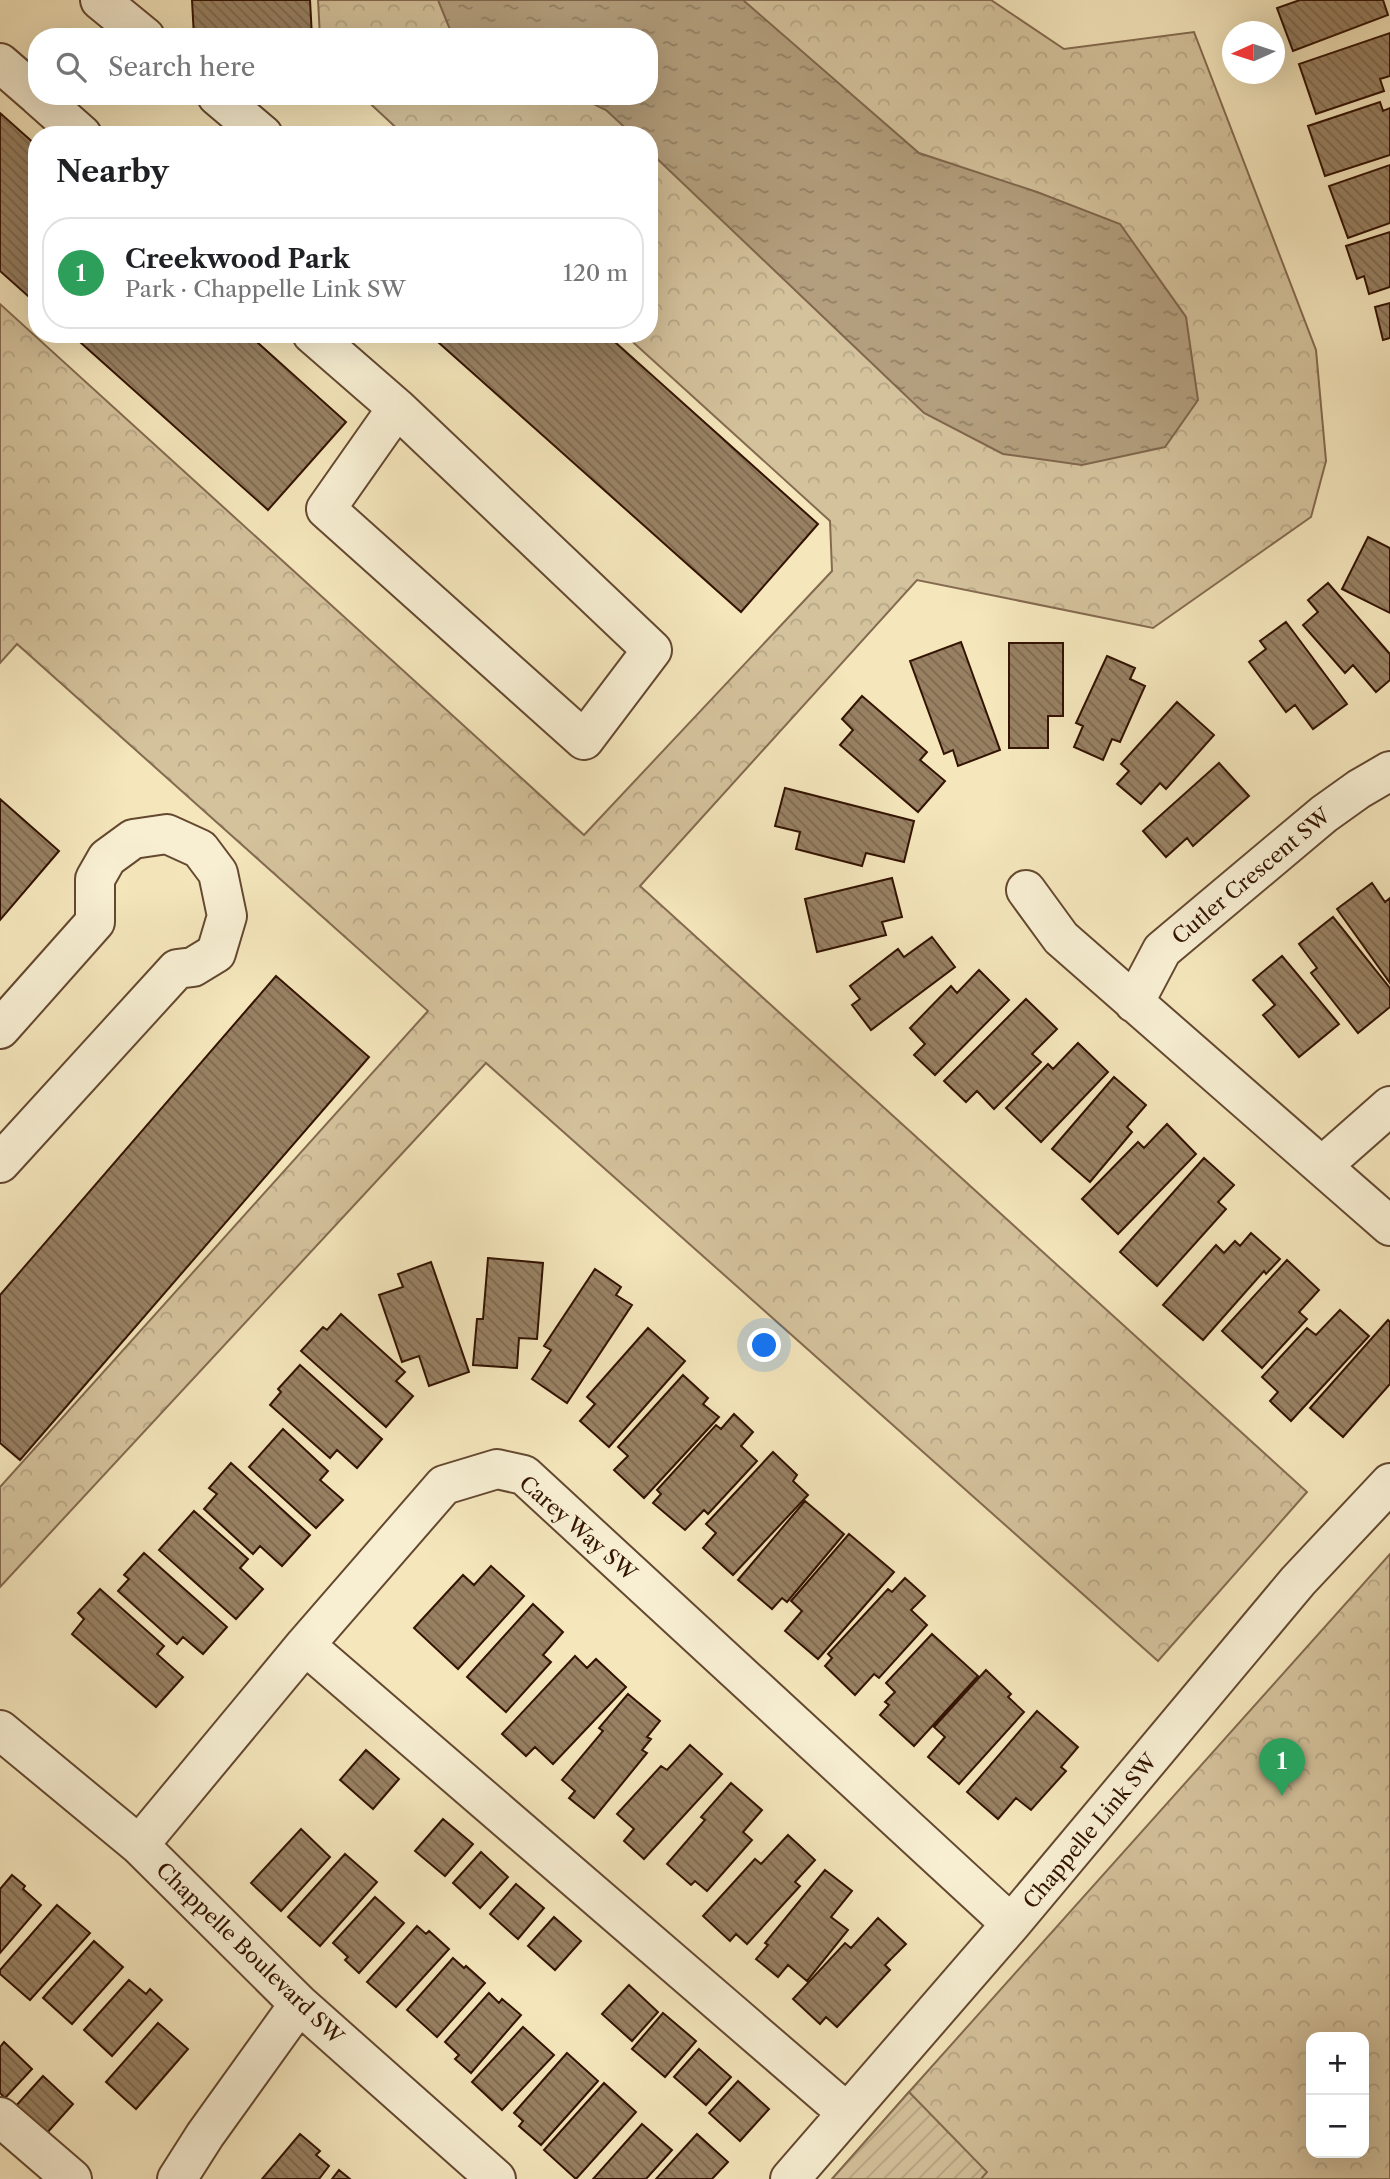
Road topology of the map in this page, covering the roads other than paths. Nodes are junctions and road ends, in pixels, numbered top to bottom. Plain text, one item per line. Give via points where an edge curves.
1 (100, 0) edge
2 (134, 28) edge
3 (0, 63) edge
4 (28, 88) edge
5 (47, 105) edge
6 (228, 105) edge
7 (72, 126) edge
8 (252, 126) edge
9 (322, 343) edge
10 (397, 408) junction
11 (1390, 771) edge
12 (1026, 890) dead end
13 (1134, 1003) junction
14 (0, 1029) edge
15 (1390, 1106) edge
16 (0, 1163) edge
17 (1322, 1166) junction
18 (1390, 1227) edge
19 (1390, 1482) edge
20 (305, 1645) junction
21 (0, 1730) edge
22 (139, 1845) junction
23 (1011, 1924) junction
24 (299, 2004) junction
25 (846, 2112) junction
26 (0, 2117) edge
27 (72, 2179) edge
28 (177, 2179) edge
29 (496, 2179) edge
30 (790, 2179) edge

1 - 2 street
3 - 4 street
5 - 7 street
6 - 8 street
9 - 10 street
10 - 10 street via 326,509 584,740 652,650
11 - 13 street, Cutler Crescent SW via 1324,814 1162,950
12 - 13 street via 1061,938
13 - 17 street
14 - 16 street via 95,922 95,879 107,858 133,839 167,834 200,849 218,873 227,916 216,953 193,967 177,969
15 - 17 street
17 - 18 street
19 - 23 street, Chappelle Link SW via 1298,1581
20 - 22 street, Carey Way SW
20 - 23 street, Carey Way SW via 444,1485 497,1469 524,1475
20 - 25 street
21 - 22 street, Chappelle Boulevard SW
22 - 24 street, Chappelle Boulevard SW
23 - 25 street, Chappelle Link SW
24 - 28 street
24 - 29 street, Chappelle Boulevard SW
25 - 30 street, Chappelle Link SW
26 - 27 street

